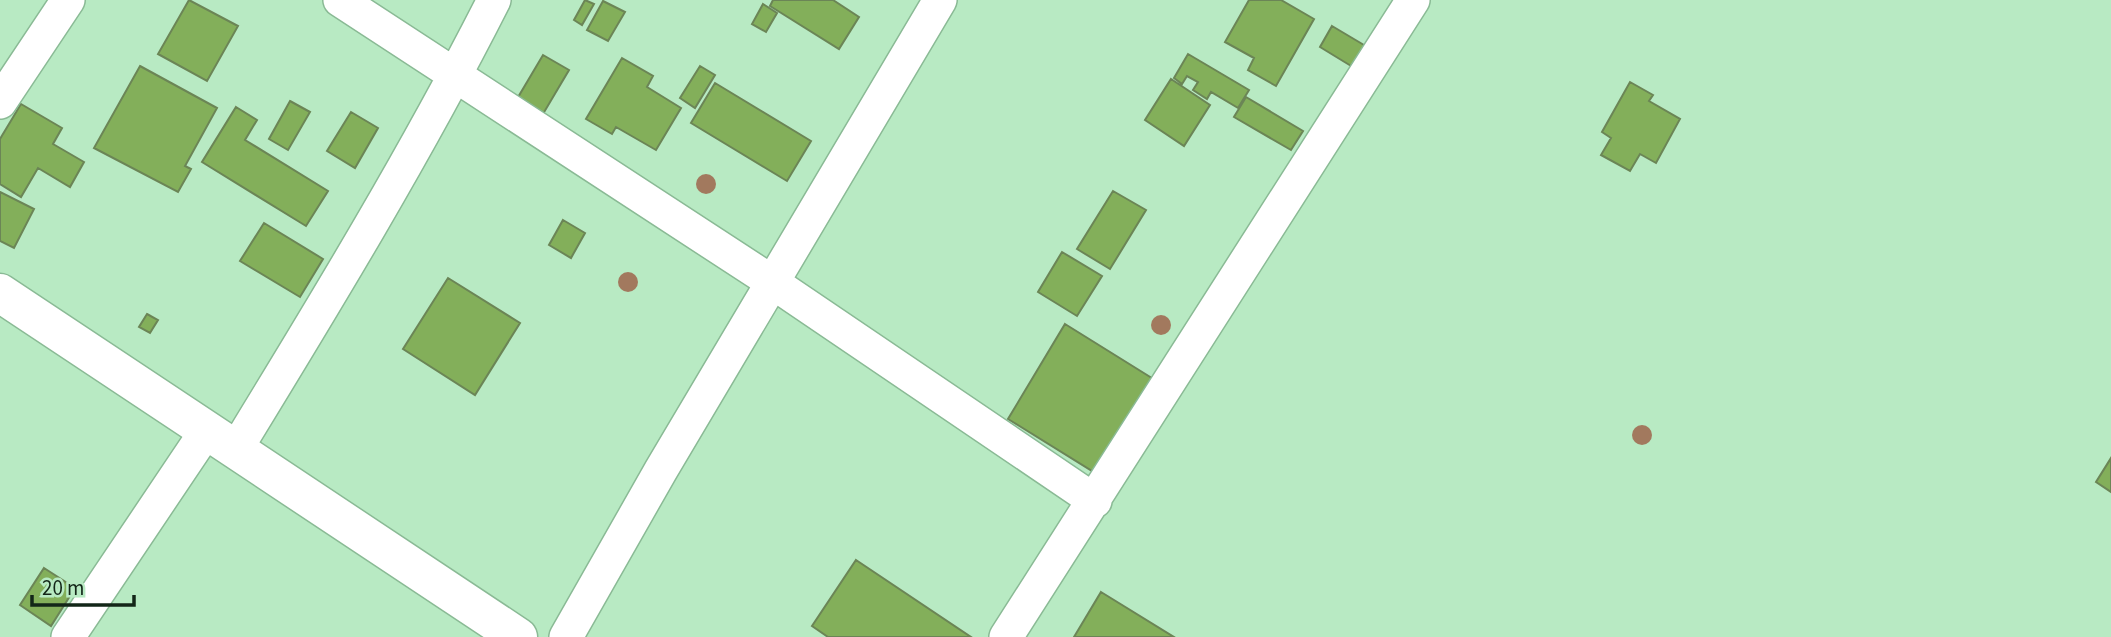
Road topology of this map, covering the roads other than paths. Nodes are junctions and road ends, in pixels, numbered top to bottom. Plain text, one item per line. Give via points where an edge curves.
1 (68, 0) edge
2 (340, 0) edge
3 (494, 0) edge
4 (940, 0) edge
5 (1413, 0) edge
6 (456, 75) junction
7 (0, 102) edge
8 (772, 282) junction
9 (0, 293) edge
10 (221, 440) junction
11 (1095, 501) junction
12 (68, 637) edge
13 (518, 637) edge
14 (566, 637) edge
15 (1006, 637) edge

1 - 7 street
2 - 6 street
3 - 6 street
4 - 8 street
5 - 11 street
6 - 8 street
6 - 10 street via 333,290
8 - 11 street
8 - 14 street
9 - 10 street
10 - 12 street
10 - 13 street
11 - 15 street

